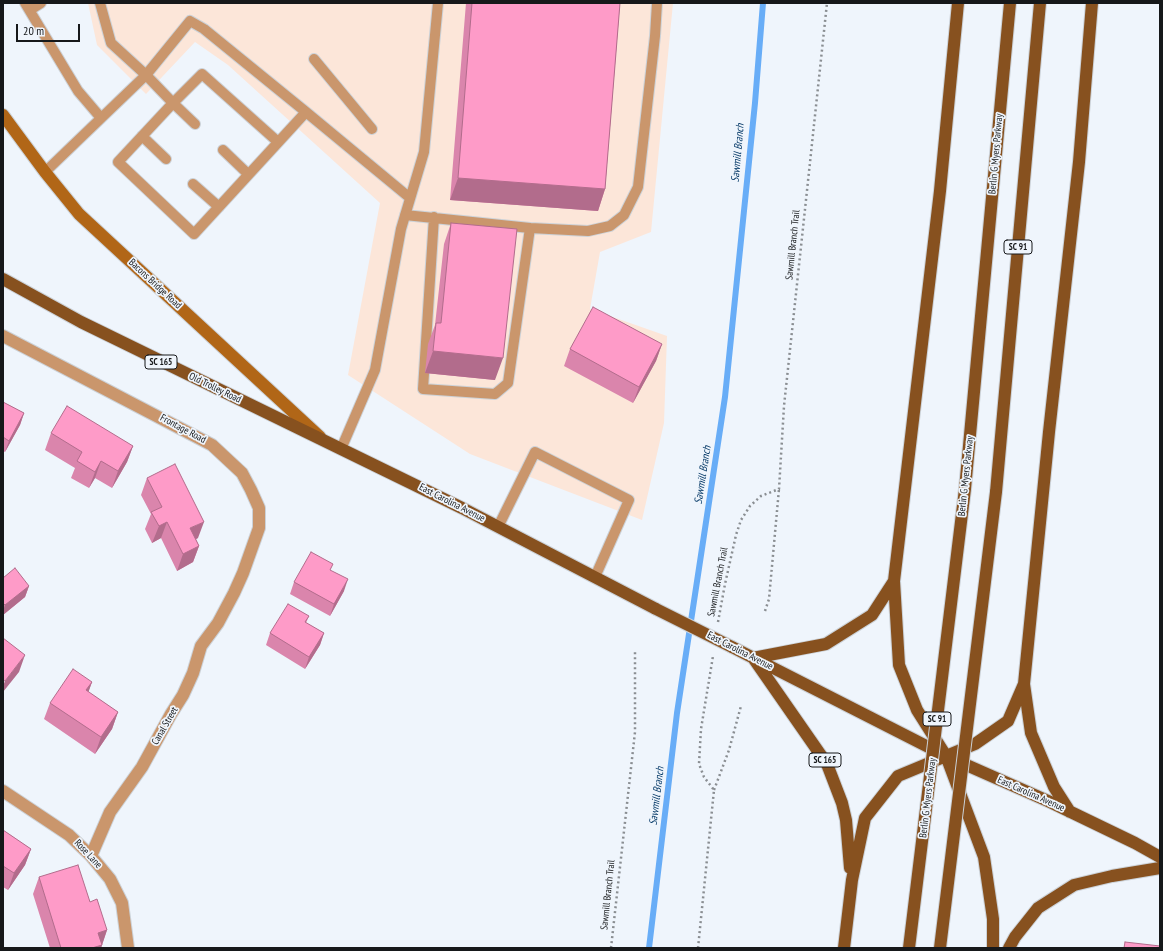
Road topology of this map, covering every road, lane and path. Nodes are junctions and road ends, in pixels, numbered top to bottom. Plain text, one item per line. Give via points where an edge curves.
1 (41, 3) edge
2 (100, 3) edge
3 (438, 3) edge
4 (657, 3) edge
5 (827, 3) edge
6 (958, 3) edge
7 (1010, 3) edge
8 (1040, 3) edge
9 (1092, 3) edge
10 (27, 7) edge
11 (314, 59) dead end
12 (146, 75) junction
13 (173, 103) junction
14 (306, 112) junction
15 (3, 115) edge
16 (101, 118) junction
17 (196, 124) dead end
18 (372, 129) dead end
19 (142, 136) junction
20 (278, 142) junction
21 (223, 150) dead end
22 (166, 159) dead end
23 (45, 172) junction
24 (248, 174) junction
25 (194, 184) dead end
26 (410, 198) junction
27 (219, 207) junction
28 (405, 215) junction
29 (434, 217) junction
30 (530, 228) junction
31 (3, 279) edge
32 (3, 336) edge
33 (322, 439) junction
34 (341, 449) junction
35 (779, 489) junction
36 (498, 527) junction
37 (595, 577) junction
38 (894, 581) junction
39 (234, 593) joint
40 (765, 611) dead end
41 (717, 629) dead end
42 (635, 652) dead end
43 (713, 652) dead end
44 (753, 658) junction
45 (1024, 684) junction
46 (742, 706) dead end
47 (946, 756) junction
48 (714, 790) junction
49 (3, 791) edge
50 (1070, 812) junction
51 (91, 856) junction
52 (1160, 857) edge
53 (1160, 868) edge
54 (852, 880) junction
55 (128, 948) edge
56 (611, 948) edge
57 (698, 948) edge
58 (844, 948) edge
59 (910, 948) edge
60 (940, 948) edge
61 (993, 948) edge
62 (1009, 948) edge

1 - 10 lane
2 - 12 lane via 111,43
3 - 26 lane via 424,152
4 - 30 lane via 638,188 624,215 610,226 588,231
5 - 35 path, Sawmill Branch Trail via 784,406
6 - 38 main road via 940,191
7 - 59 main road, Berlin G Myers Parkway / SC 91, bridge via 965,489
8 - 60 main road, SC 91, bridge via 996,492
9 - 45 main road via 1079,162 1048,432
10 - 16 lane via 78,91
11 - 18 lane
12 - 13 lane
12 - 14 lane via 190,21 204,29
12 - 16 lane
13 - 17 lane
13 - 19 lane
13 - 20 lane via 202,74
14 - 20 lane
14 - 26 lane
15 - 23 main road, Bacons Bridge Road
16 - 23 lane
19 - 22 lane
19 - 27 lane via 118,162 194,234
20 - 24 lane
21 - 24 lane
23 - 33 main road, Bacons Bridge Road via 79,214
24 - 27 lane
25 - 27 lane
26 - 28 lane
28 - 29 lane
28 - 34 lane via 375,370
29 - 30 lane
29 - 30 lane via 423,389 495,394 508,384
31 - 33 main road, Old Trolley Road / SC 165 via 81,322
32 - 39 street, Frontage Road via 212,445 242,473 259,508 259,528
33 - 34 main road, East Carolina Avenue
34 - 36 main road, East Carolina Avenue
35 - 40 path, Sawmill Branch Trail
35 - 41 path, Sawmill Branch Trail via 761,496 750,506 741,520
36 - 37 main road, East Carolina Avenue
36 - 37 lane via 535,452 629,500
37 - 44 main road, East Carolina Avenue, bridge
38 - 44 main road via 872,615 826,644
38 - 47 main road via 899,664 917,710
39 - 51 street, Canal Street via 218,623 201,646 183,695 142,767 110,812
42 - 56 path, Sawmill Branch Trail via 635,732
43 - 48 path via 701,729 699,764 704,777
44 - 47 main road, East Carolina Avenue
44 - 54 main road, SC 165 via 827,764 846,820
45 - 47 main road via 1008,721 975,744
45 - 50 main road via 1031,734 1054,787
46 - 48 path
47 - 50 main road, East Carolina Avenue
47 - 54 main road via 898,776 865,818
47 - 61 main road via 984,857 994,919
48 - 57 path
49 - 51 street, Rose Lane via 69,835
50 - 52 main road, East Carolina Avenue
51 - 55 street, Rose Lane via 110,879 122,902
53 - 62 main road via 1074,885 1038,908
54 - 58 main road, SC 165

